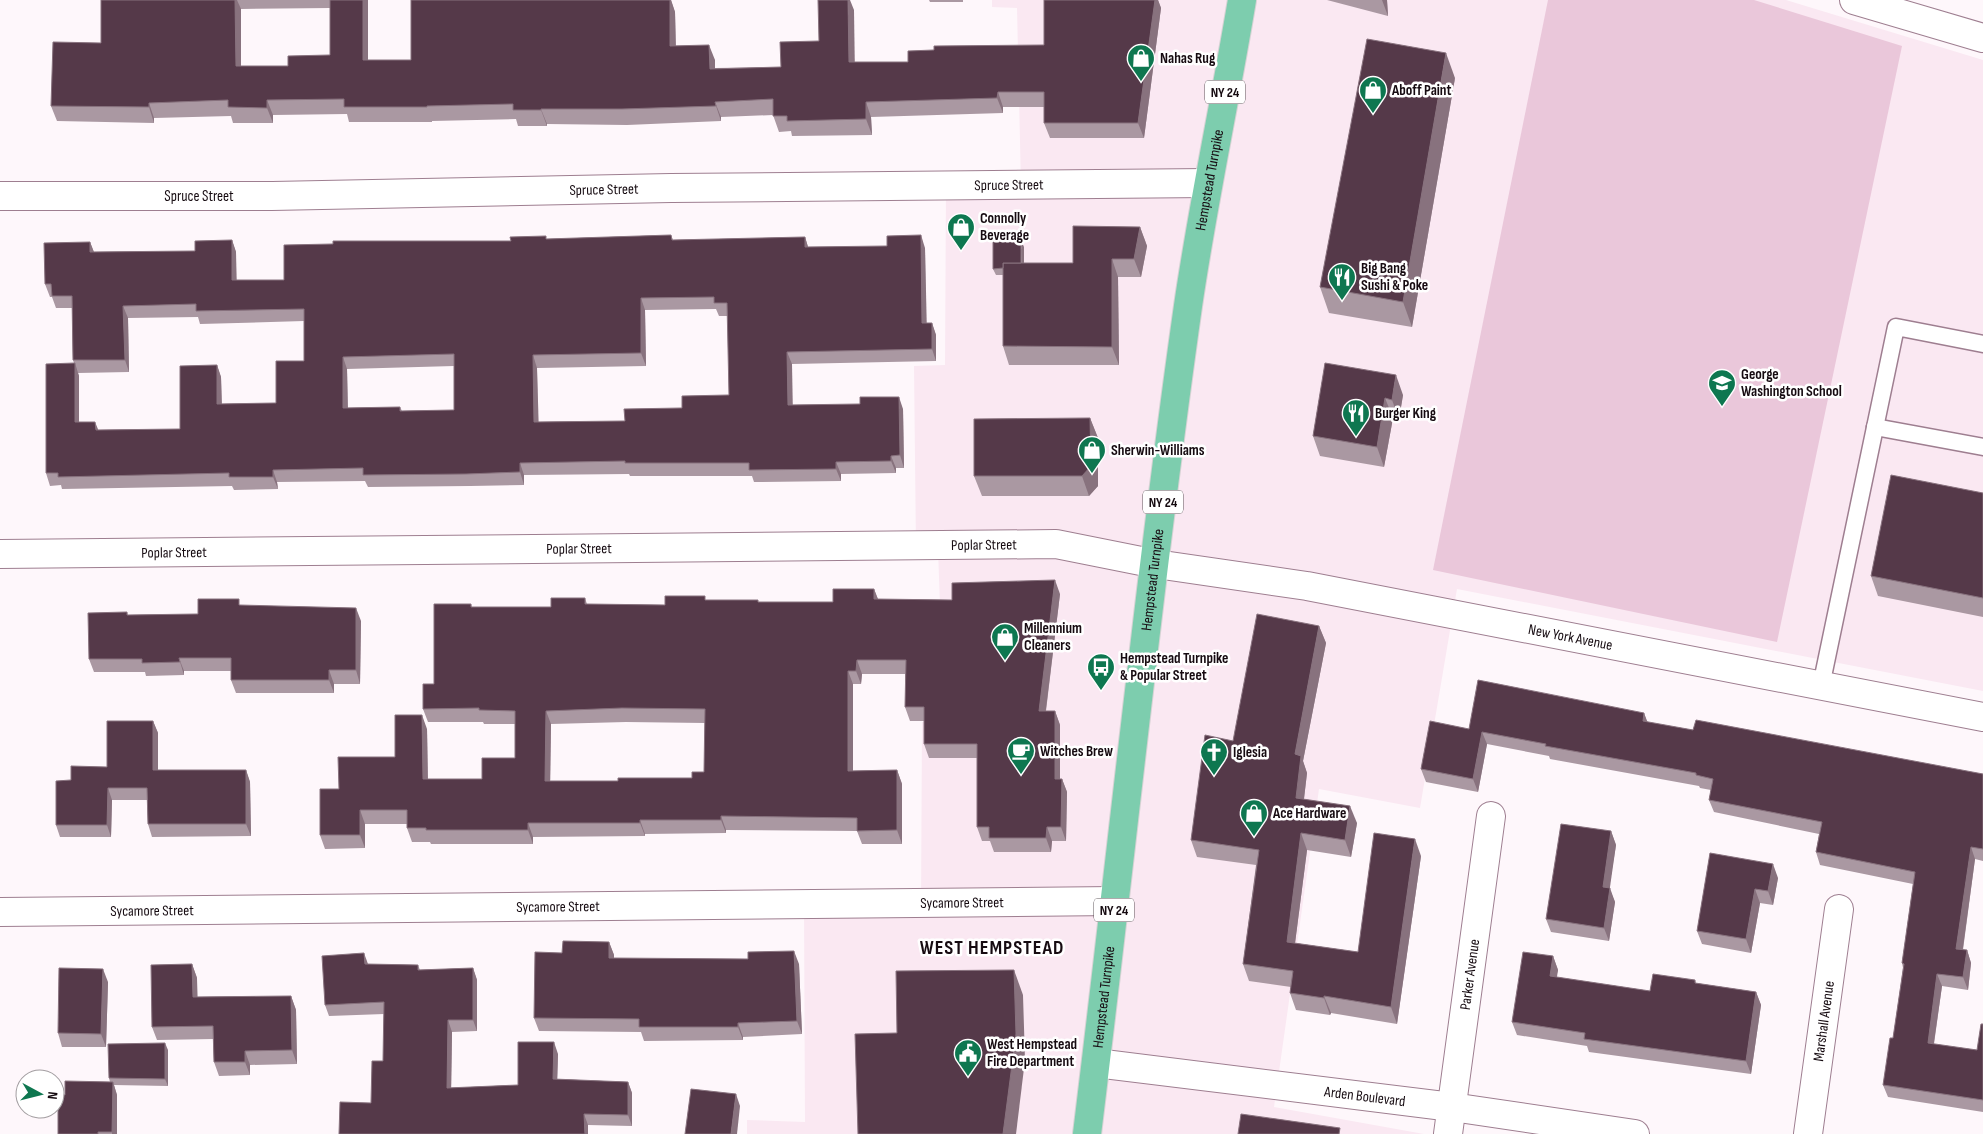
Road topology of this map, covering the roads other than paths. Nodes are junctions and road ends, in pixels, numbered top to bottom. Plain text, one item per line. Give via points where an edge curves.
1 (1242, 0) edge
2 (1854, 0) edge
3 (1983, 38) edge
4 (1208, 183) junction
5 (0, 196) edge
6 (1983, 344) edge
7 (1875, 427) junction
8 (1983, 447) edge
9 (0, 554) edge
10 (1156, 564) junction
11 (1821, 686) junction
12 (1983, 717) edge
13 (1491, 816) dead end
14 (1115, 901) junction
15 (1839, 909) dead end
16 (0, 912) edge
17 (1096, 1062) junction
18 (1452, 1107) junction
19 (1087, 1134) edge
20 (1448, 1134) edge
21 (1635, 1134) edge
22 (1808, 1134) edge

1 - 4 main road, Hempstead Turnpike / NY 24
2 - 3 street
4 - 5 street, Spruce Street via 272,196
4 - 10 main road, Hempstead Turnpike / NY 24 via 1188,307
6 - 7 lane via 1896,327
7 - 8 lane
7 - 11 lane
9 - 10 street, Poplar Street via 1056,544
10 - 11 street, New York Avenue via 1307,586
10 - 14 main road, Hempstead Turnpike / NY 24
11 - 12 street, New York Avenue
13 - 18 street, Parker Avenue
14 - 16 street, Sycamore Street
14 - 17 main road, Hempstead Turnpike / NY 24
15 - 22 street, Marshall Avenue
17 - 18 street, Arden Boulevard
17 - 19 main road, Hempstead Turnpike / NY 24
18 - 20 street, Parker Avenue
18 - 21 street, Arden Boulevard

